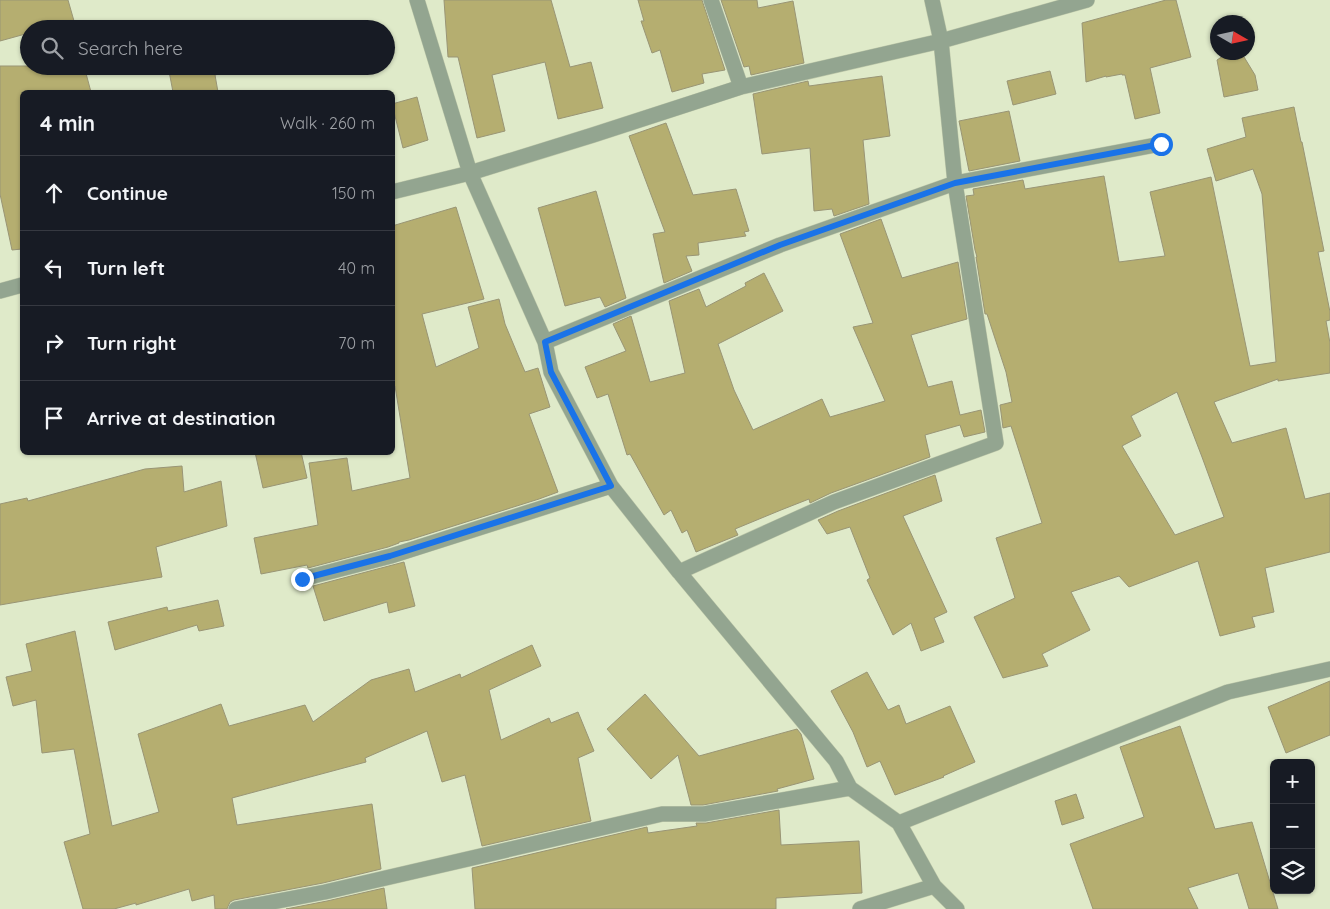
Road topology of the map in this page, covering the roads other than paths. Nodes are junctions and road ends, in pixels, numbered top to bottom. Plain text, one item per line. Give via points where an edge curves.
1 (417, 0) edge
2 (711, 0) edge
3 (932, 0) edge
4 (1087, 0) edge
5 (941, 41) junction
6 (741, 87) junction
7 (1161, 144) dead end
8 (470, 173) junction
9 (955, 183) junction
10 (395, 191) edge
11 (20, 286) edge
12 (0, 291) edge
13 (545, 342) junction
14 (611, 486) junction
15 (679, 572) junction
16 (302, 579) dead end
17 (1330, 669) edge
18 (850, 788) junction
19 (899, 823) junction
20 (934, 886) junction
21 (236, 909) edge
22 (860, 909) edge
23 (957, 909) edge

1 - 8 street
2 - 6 street
3 - 5 street
4 - 5 street
5 - 6 street
5 - 9 street
6 - 8 street
7 - 9 street
8 - 10 street
8 - 13 street
9 - 13 street via 780,245
9 - 15 street via 996,442 834,502
11 - 12 street
13 - 14 street via 551,372
14 - 15 street
14 - 16 street via 390,556
15 - 18 street via 836,760
17 - 19 street via 1228,692
18 - 19 street
18 - 21 street via 704,814 662,814 325,892
19 - 20 street
20 - 22 street
20 - 23 street

